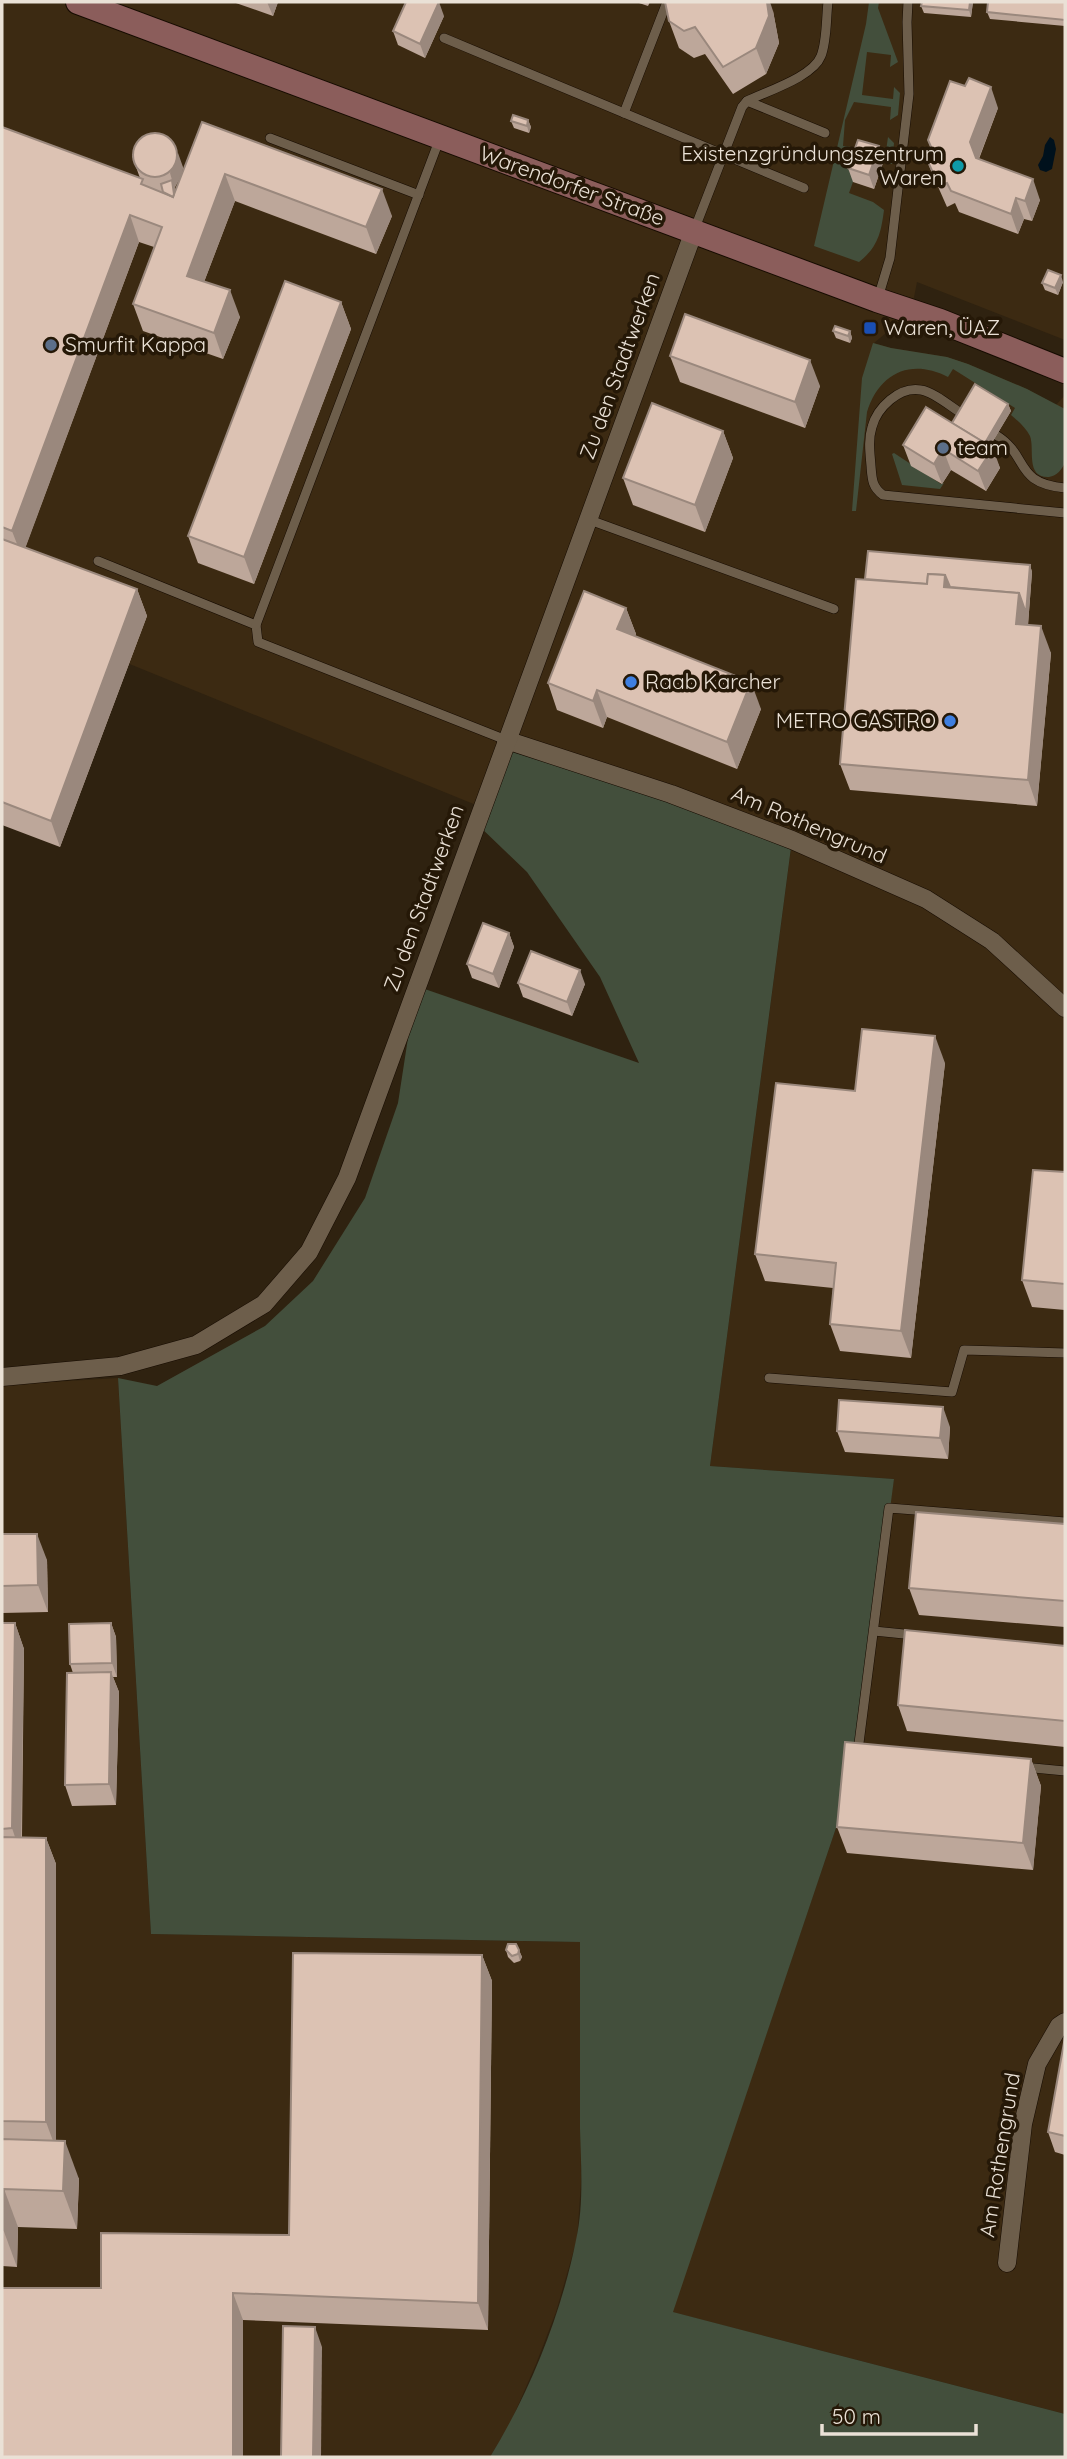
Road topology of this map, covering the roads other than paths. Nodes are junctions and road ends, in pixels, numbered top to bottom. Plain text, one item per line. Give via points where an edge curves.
1 (78, 2) edge
2 (667, 2) edge
3 (828, 2) edge
4 (908, 2) edge
5 (444, 38) dead end
6 (747, 100) junction
7 (624, 113) junction
8 (825, 133) dead end
9 (440, 137) junction
10 (270, 138) dead end
11 (723, 154) junction
12 (804, 188) dead end
13 (419, 195) junction
14 (694, 231) junction
15 (877, 300) junction
16 (1065, 371) edge
17 (964, 415) edge
18 (996, 435) edge
19 (1065, 488) edge
20 (1065, 513) edge
21 (587, 519) junction
22 (98, 561) dead end
23 (834, 609) dead end
24 (256, 625) junction
25 (506, 740) junction
26 (1065, 1008) edge
27 (1065, 1353) edge
28 (2, 1377) edge
29 (769, 1378) dead end
30 (1065, 1522) edge
31 (874, 1631) junction
32 (928, 1637) edge
33 (872, 1752) edge
34 (1010, 1765) edge
35 (1065, 1771) edge
36 (1065, 2022) edge
37 (1007, 2263) dead end

1 - 9 main road, Warendorfer Straße
2 - 7 lane
3 - 6 lane via 822,55 816,65 806,74
4 - 15 lane via 909,94 890,258
5 - 7 lane
6 - 8 lane
6 - 11 lane
7 - 11 lane
9 - 13 lane
9 - 14 main road, Warendorfer Straße
10 - 13 lane
11 - 12 lane
11 - 14 lane
13 - 24 lane
14 - 15 main road, Warendorfer Straße
14 - 21 street, Zu den Stadtwerken
15 - 16 main road, Warendorfer Straße
17 - 20 lane via 923,390 897,395 881,409 871,430 876,491
18 - 19 lane via 1009,445 1032,478
21 - 23 lane
21 - 25 street, Zu den Stadtwerken
22 - 24 lane
24 - 25 lane via 258,642
25 - 26 street, Am Rothengrund via 671,794 926,900 992,942
25 - 28 street, Zu den Stadtwerken via 347,1178 309,1252 264,1304 196,1345 120,1366
27 - 29 lane via 964,1350 953,1392
30 - 31 lane via 889,1508
31 - 32 lane
31 - 33 lane via 858,1751
34 - 35 lane
36 - 37 street, Am Rothengrund via 1037,2064 1023,2124

